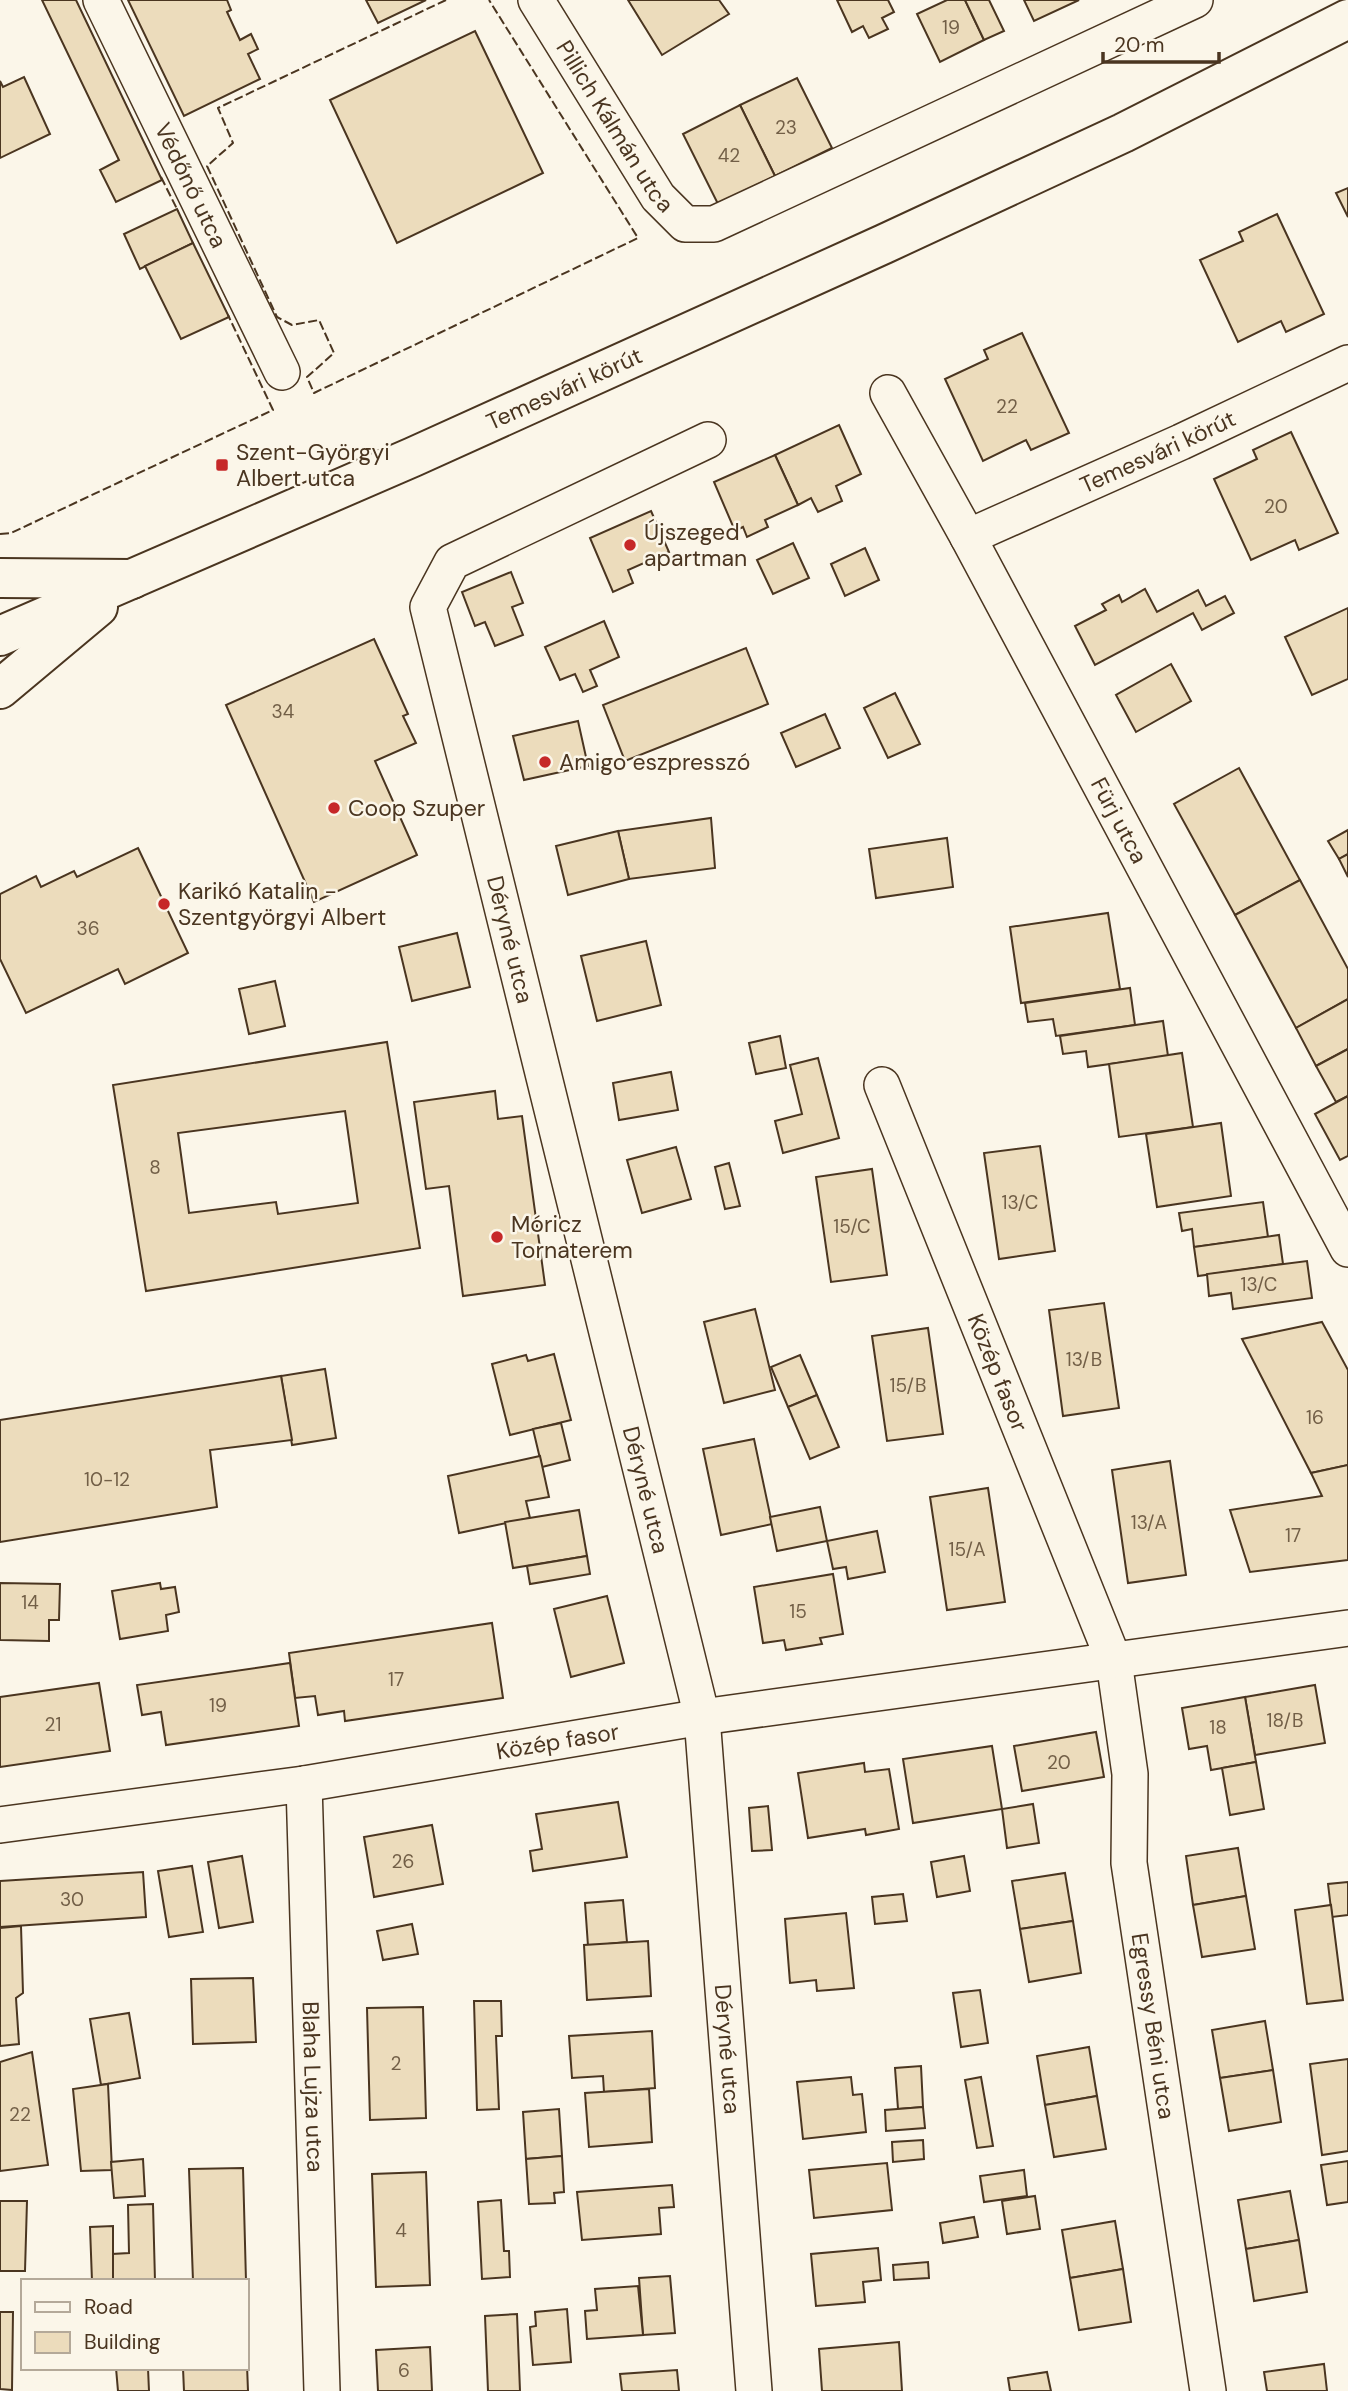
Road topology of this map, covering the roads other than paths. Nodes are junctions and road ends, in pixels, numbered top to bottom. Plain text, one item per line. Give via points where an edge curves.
1 (101, 0) edge
2 (536, 0) edge
3 (1195, 0) edge
4 (1348, 19) edge
5 (1348, 363) edge
6 (282, 372) dead end
7 (888, 393) dead end
8 (708, 440) dead end
9 (968, 537) junction
10 (0, 578) edge
11 (132, 579) junction
12 (0, 636) edge
13 (0, 689) edge
14 (882, 1085) dead end
15 (1348, 1249) edge
16 (1348, 1628) edge
17 (1114, 1661) junction
18 (702, 1717) junction
19 (304, 1784) junction
20 (0, 1825) edge
21 (322, 2391) edge
22 (754, 2391) edge
23 (1208, 2391) edge

1 - 6 street, Védőnő utca
2 - 3 street, Pillich Kálmán utca via 658,198 685,224 714,224
4 - 11 main road, Temesvári körút via 1123,133 884,244
5 - 9 street, Temesvári körút
7 - 9 street, Fürj utca
8 - 18 street, Déryné utca via 452,562 428,607
9 - 15 street, Fürj utca
10 - 11 main road
11 - 12 main road, Temesvári körút
11 - 13 main road
14 - 17 street, Közép fasor
16 - 17 street, Közép fasor
17 - 18 street, Közép fasor
17 - 23 street, Egressy Béni utca via 1130,1774 1129,1863
18 - 19 street, Közép fasor
18 - 22 street, Déryné utca
19 - 20 street, Közép fasor
19 - 21 street, Blaha Lujza utca

